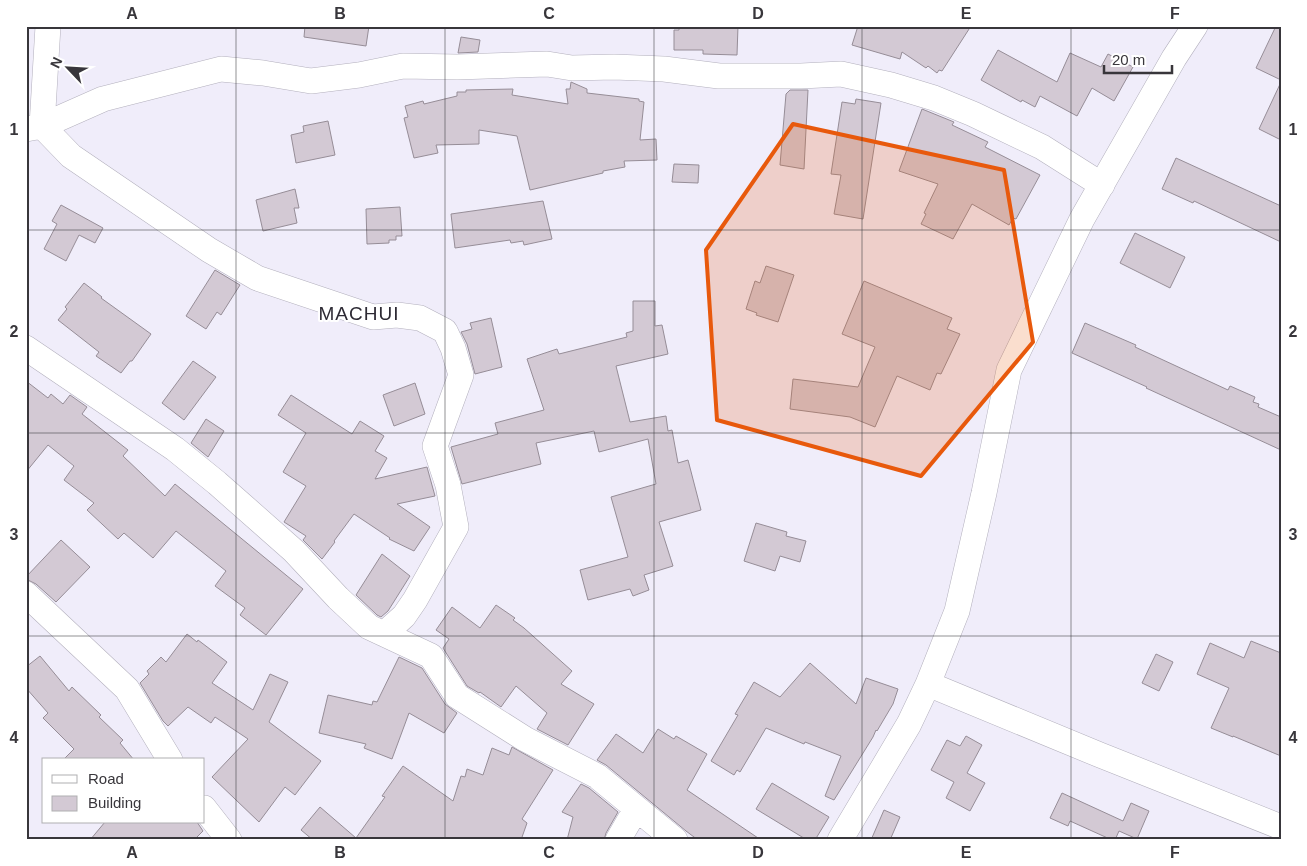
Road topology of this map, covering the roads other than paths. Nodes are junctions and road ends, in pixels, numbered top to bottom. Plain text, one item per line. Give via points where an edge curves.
1 (48, 26) edge
2 (1195, 26) edge
3 (34, 127) edge
4 (1102, 185) junction
5 (26, 348) edge
6 (26, 594) edge
7 (384, 634) junction
8 (928, 684) junction
9 (169, 758) edge
10 (205, 809) edge
11 (636, 809) junction
12 (1281, 827) edge
13 (229, 840) edge
14 (618, 840) edge
15 (675, 840) edge
16 (840, 840) edge

1 - 3 street
2 - 4 street
3 - 4 street via 103,99 221,69 311,81 403,66 547,64 572,68 664,69 719,76 841,74 934,98 973,114 1042,147
3 - 7 street via 209,250 257,278 373,317 397,315 420,318 444,331 461,375 435,446 448,485 456,527 415,600 404,616
4 - 8 street via 1082,219 1009,370 957,611
5 - 7 street via 182,455 277,535 369,627
6 - 9 street via 127,689
7 - 11 street via 431,656 457,696 525,739 598,776
8 - 12 street
8 - 16 street via 909,724
10 - 13 street
11 - 14 street
11 - 15 street

